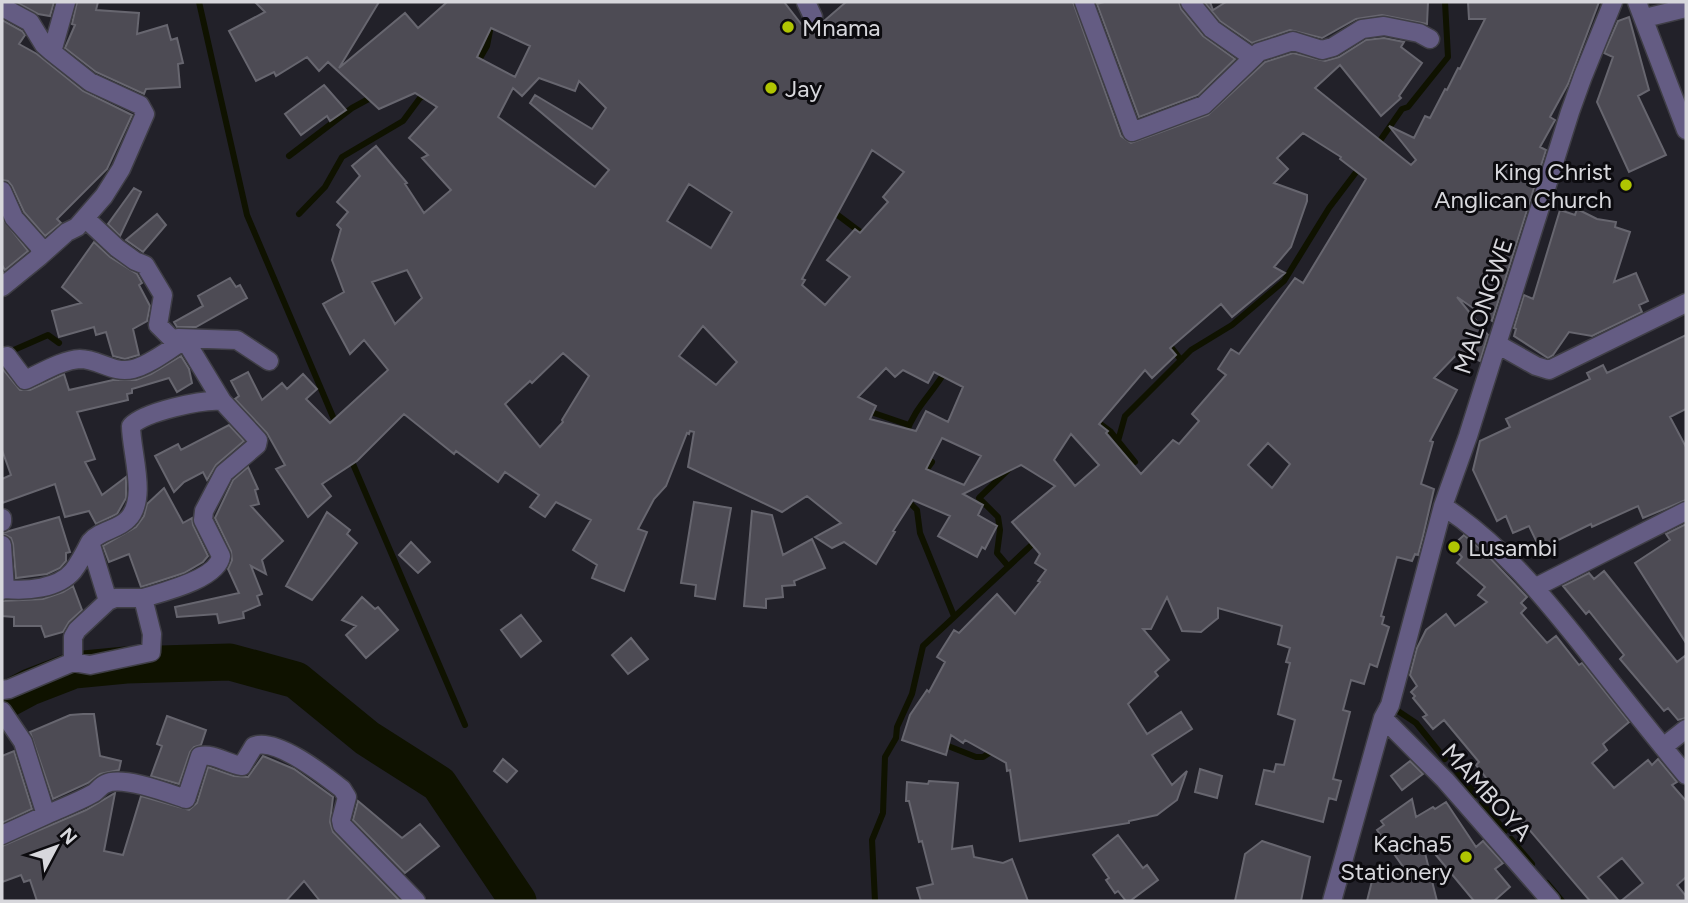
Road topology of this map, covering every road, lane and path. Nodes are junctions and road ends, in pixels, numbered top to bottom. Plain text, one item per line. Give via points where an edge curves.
1 (66, 2) edge
2 (1085, 2) edge
3 (1190, 2) edge
4 (1613, 2) edge
5 (1637, 2) edge
6 (4, 8) edge
7 (1686, 8) edge
8 (1645, 18) junction
9 (1430, 40) dead end
10 (52, 52) junction
11 (1252, 58) junction
12 (1686, 130) edge
13 (2, 191) edge
14 (86, 219) junction
15 (39, 257) junction
16 (2, 287) edge
17 (1686, 303) edge
18 (178, 339) junction
19 (1497, 344) junction
20 (7, 356) dead end
21 (270, 362) dead end
22 (222, 401) junction
23 (1443, 506) junction
24 (1686, 511) edge
25 (90, 542) junction
26 (2, 545) edge
27 (1536, 587) junction
28 (4, 590) edge
29 (143, 598) junction
30 (108, 601) junction
31 (73, 662) junction
32 (2, 690) edge
33 (2, 711) edge
34 (1383, 718) junction
35 (1686, 729) edge
36 (1662, 747) junction
37 (1686, 775) edge
38 (46, 815) junction
39 (2, 835) edge
40 (416, 901) edge
41 (1332, 901) edge
42 (1551, 901) edge

1 - 10 street
2 - 11 street via 1132,132 1204,105
3 - 11 street via 1212,29
4 - 19 street, MALONGWE via 1570,112
5 - 8 street
6 - 10 street via 30,22
7 - 8 street
8 - 12 street
9 - 11 street via 1384,26 1362,29 1322,50 1293,41
10 - 14 street via 90,82 140,105 145,114 121,169
13 - 15 street via 15,218 39,246
14 - 15 street
14 - 18 street via 117,248 145,265 163,295 158,326
15 - 16 street
17 - 19 street via 1549,370
18 - 20 street via 132,369 110,369 81,359 25,380
18 - 21 street via 237,340
18 - 22 street
19 - 23 street, MALONGWE
22 - 25 street via 182,404 137,419 131,426 138,478 134,510 129,519
22 - 29 street via 258,440 251,452 223,473 204,511 203,520 220,561 200,578
23 - 27 street via 1466,521
23 - 34 street, MALONGWE via 1391,705
24 - 27 street
25 - 28 street via 71,573 59,580 33,589
25 - 30 street
26 - 28 street
27 - 36 street
29 - 30 street
29 - 31 street via 152,634 151,652 90,665
30 - 31 street via 77,630
31 - 32 street
33 - 38 street via 23,742
34 - 41 street, MALONGWE
34 - 42 street, MAMBOYA via 1445,780
35 - 36 street
36 - 37 street
38 - 39 street
38 - 40 street via 91,795 105,783 151,788 186,799 200,756 242,766 254,746 262,744 293,755 342,789 347,797 342,825

